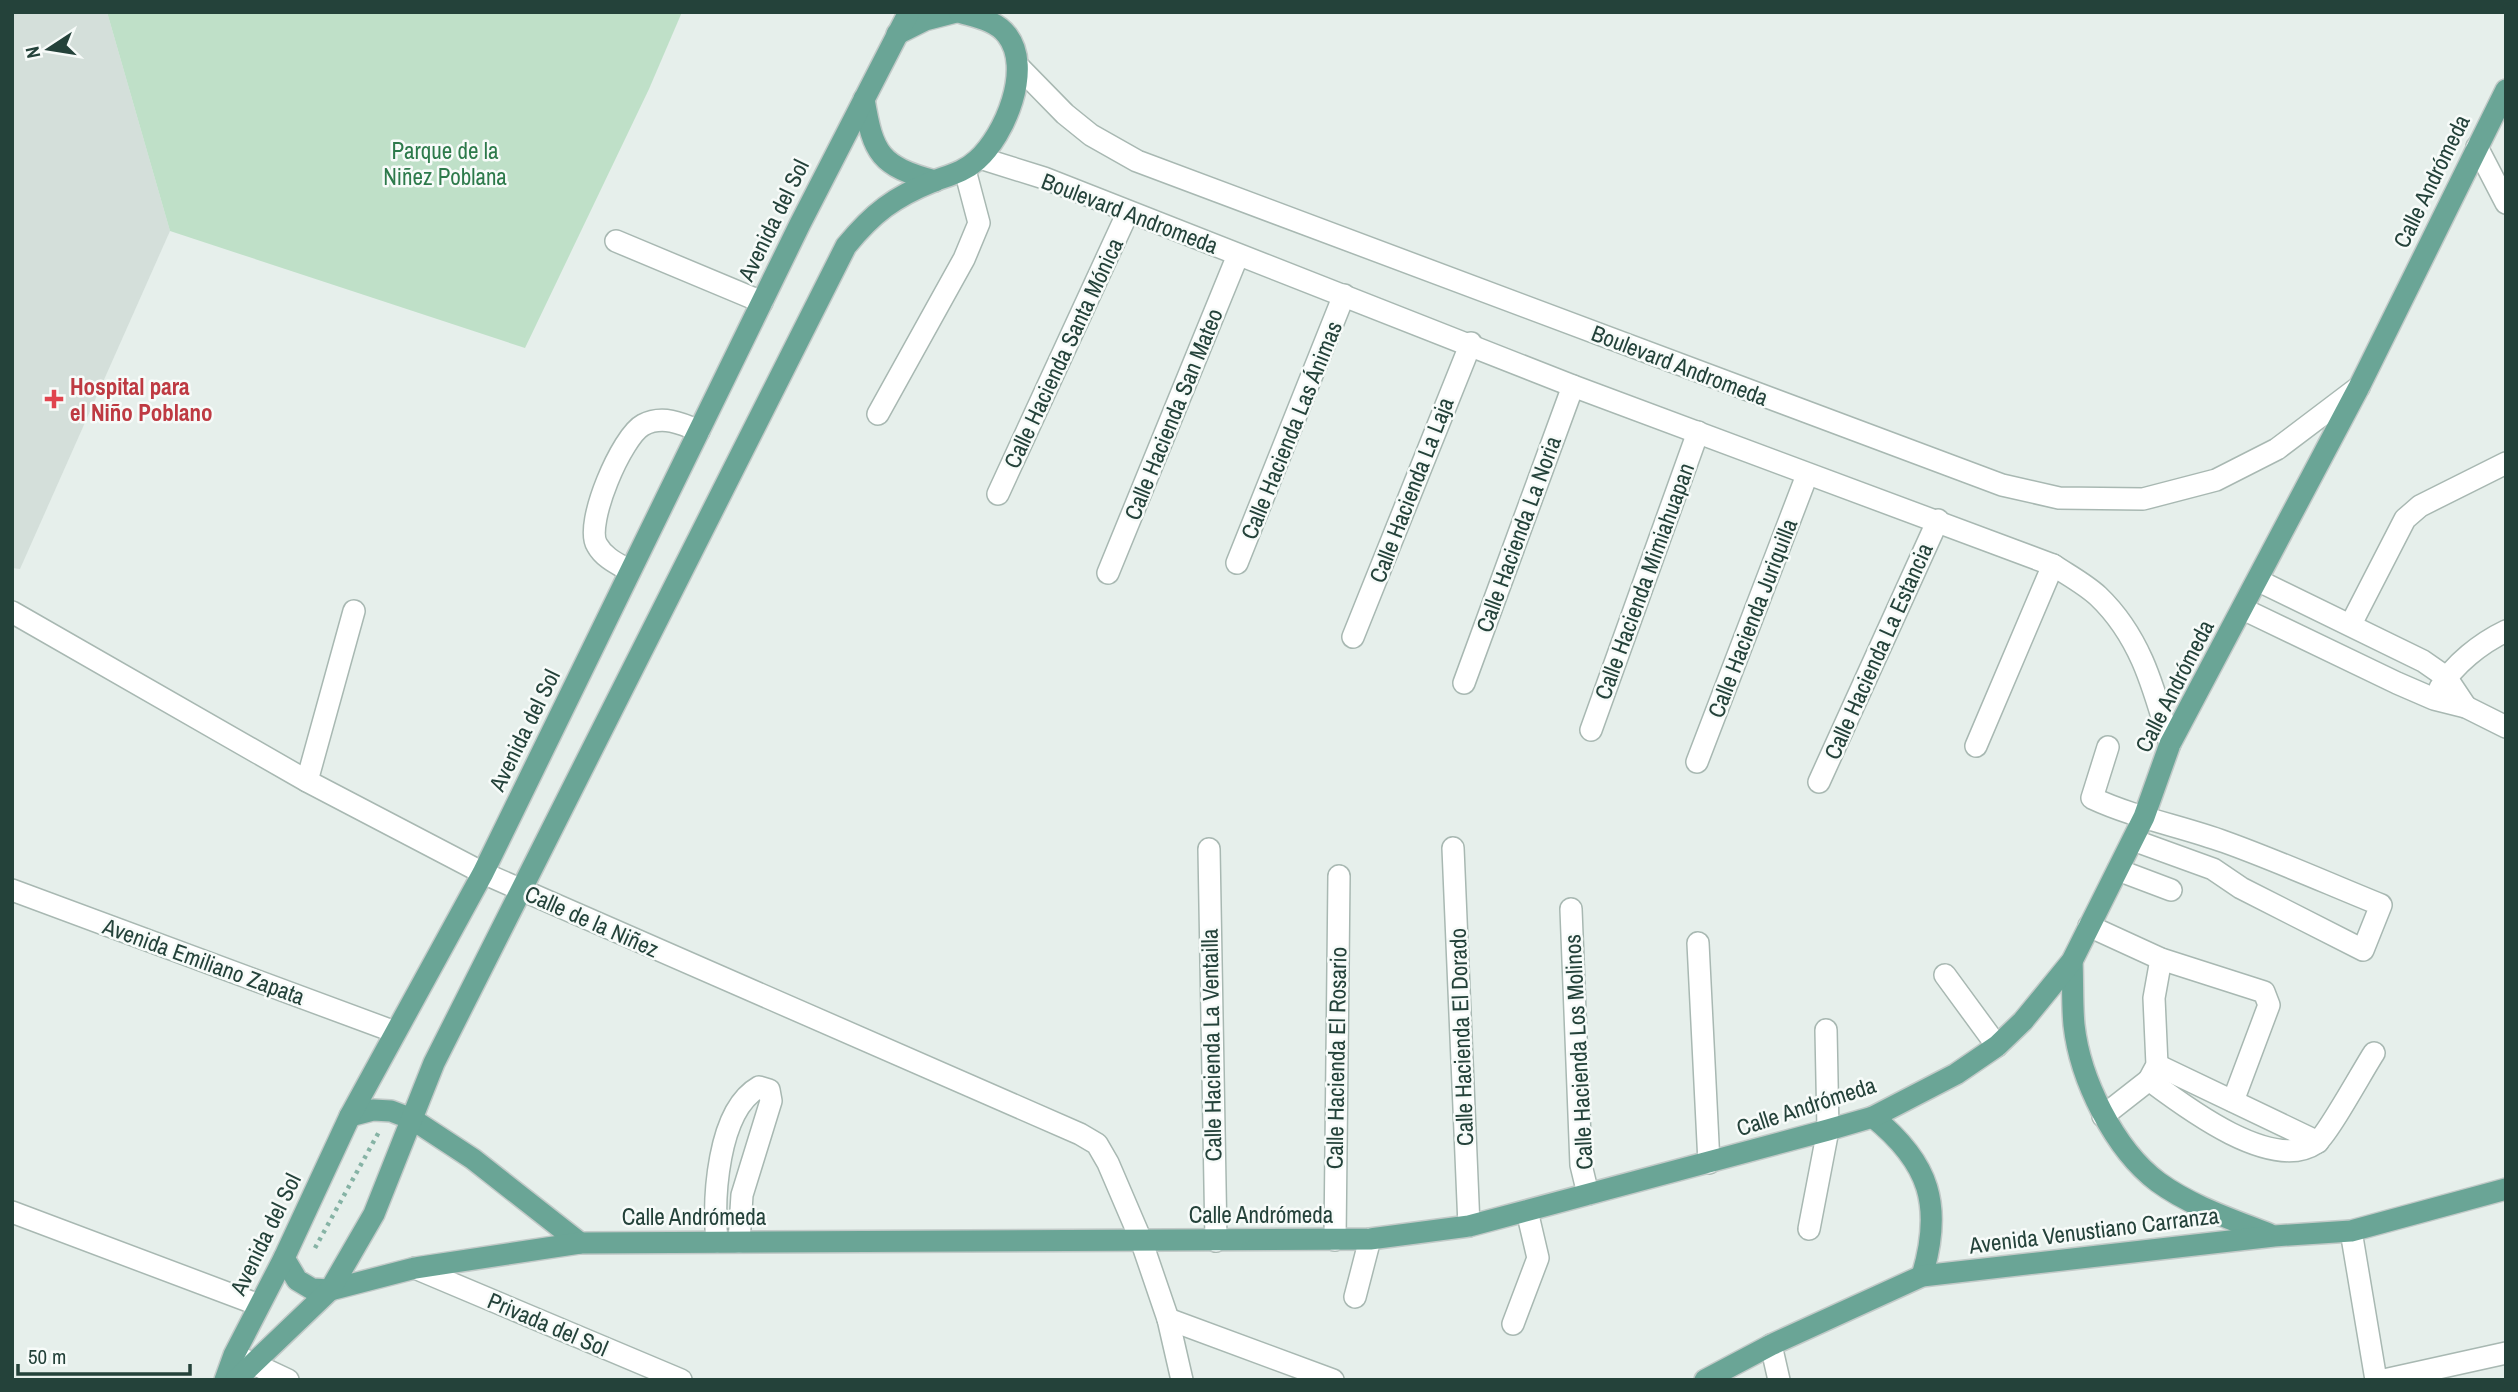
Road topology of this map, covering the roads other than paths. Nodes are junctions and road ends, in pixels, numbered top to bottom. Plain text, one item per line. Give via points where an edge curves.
1 (909, 12) edge
2 (958, 12) edge
3 (1005, 12) edge
4 (897, 34) junction
5 (1007, 35) junction
6 (1019, 67) junction
7 (2506, 90) edge
8 (863, 99) junction
9 (2477, 147) junction
10 (972, 164) junction
11 (934, 181) junction
12 (2506, 203) edge
13 (1128, 212) junction
14 (616, 241) dead end
15 (1238, 255) junction
16 (1344, 296) junction
17 (762, 302) junction
18 (1471, 343) junction
19 (1573, 386) junction
20 (2359, 387) junction
21 (878, 414) dead end
22 (699, 431) junction
23 (1698, 432) junction
24 (2506, 463) edge
25 (1807, 475) junction
26 (998, 494) dead end
27 (1938, 520) junction
28 (1237, 563) dead end
29 (2053, 565) junction
30 (630, 571) junction
31 (1108, 573) dead end
32 (2259, 581) junction
33 (2243, 609) junction
34 (354, 611) dead end
35 (12, 612) edge
36 (2351, 624) junction
37 (2506, 631) edge
38 (1353, 637) dead end
39 (2446, 677) junction
40 (1464, 683) dead end
41 (2434, 699) junction
42 (2466, 706) junction
43 (2506, 727) edge
44 (1591, 730) dead end
45 (2171, 744) junction
46 (1976, 746) dead end
47 (2108, 747) dead end
48 (1697, 762) dead end
49 (307, 781) junction
50 (1819, 782) dead end
51 (2144, 817) junction
52 (2133, 839) junction
53 (2227, 842) junction
54 (1453, 848) dead end
55 (1209, 849) dead end
56 (2213, 869) junction
57 (2118, 870) junction
58 (483, 873) junction
59 (1339, 876) dead end
60 (12, 890) edge
61 (2171, 890) dead end
62 (523, 891) junction
63 (1571, 909) dead end
64 (2089, 926) junction
65 (1698, 943) dead end
66 (2161, 959) junction
67 (2072, 961) junction
68 (1945, 975) dead end
69 (1826, 1030) dead end
70 (395, 1032) junction
71 (1997, 1046) junction
72 (2374, 1053) dead end
73 (2153, 1072) junction
74 (2233, 1101) junction
75 (351, 1116) junction
76 (2103, 1116) junction
77 (1872, 1117) junction
78 (412, 1119) junction
79 (1828, 1130) junction
80 (2318, 1142) junction
81 (1709, 1163) junction
82 (2506, 1189) edge
83 (1588, 1194) junction
84 (714, 1195) junction
85 (742, 1195) junction
86 (12, 1212) edge
87 (1527, 1212) junction
88 (1469, 1226) junction
89 (1808, 1229) dead end
90 (2351, 1231) junction
91 (2274, 1236) junction
92 (1370, 1239) junction
93 (1141, 1240) junction
94 (1335, 1240) junction
95 (1216, 1241) junction
96 (717, 1242) junction
97 (739, 1242) junction
98 (580, 1243) junction
99 (284, 1258) junction
100 (415, 1268) junction
101 (1922, 1276) junction
102 (330, 1290) junction
103 (1355, 1297) dead end
104 (259, 1305) junction
105 (1168, 1319) junction
106 (1513, 1324) dead end
107 (1771, 1345) junction
108 (2506, 1353) edge
109 (234, 1355) junction
110 (255, 1365) junction
111 (225, 1380) edge
112 (236, 1380) edge
113 (288, 1380) edge
114 (681, 1380) edge
115 (1182, 1380) edge
116 (1333, 1380) edge
117 (1705, 1380) edge
118 (1779, 1380) edge
119 (2376, 1380) edge
120 (2384, 1380) edge

1 - 4 main road
2 - 4 main road via 925,20
2 - 5 main road via 987,20
3 - 5 main road
4 - 8 main road
5 - 6 main road
6 - 10 main road via 1012,105
6 - 20 street, Boulevard Andromeda via 1090,135 1137,161 2002,485 2059,498 2143,499 2216,480 2277,449
7 - 9 main road, Calle Andrómeda
8 - 11 main road via 879,152 901,172
8 - 17 main road, Avenida del Sol
9 - 12 street
9 - 20 main road, Calle Andrómeda
10 - 11 main road
10 - 13 street, Boulevard Andromeda via 1044,178
10 - 21 street via 979,223 964,259
11 - 62 main road via 871,215 846,246
13 - 15 street, Boulevard Andromeda
13 - 26 street, Calle Hacienda Santa Mónica
14 - 17 street
15 - 16 street, Boulevard Andromeda
15 - 31 street, Calle Hacienda San Mateo
16 - 18 street, Boulevard Andromeda
16 - 28 street, Calle Hacienda Las Ánimas
17 - 22 main road, Avenida del Sol
18 - 19 street, Boulevard Andromeda
18 - 38 street, Calle Hacienda La Laja
19 - 23 street, Boulevard Andromeda
19 - 40 street, Calle Hacienda La Noria
20 - 32 main road, Calle Andrómeda
22 - 30 main road, Avenida del Sol
22 - 30 street via 677,421 659,420 630,435 594,514 593,529 596,544 609,559
23 - 25 street, Boulevard Andromeda
23 - 44 street, Calle Hacienda Mimiahuapan
24 - 36 street via 2420,506 2405,519
25 - 27 street, Boulevard Andromeda
25 - 48 street, Calle Hacienda Juriquilla
27 - 29 street, Boulevard Andromeda
27 - 50 street, Calle Hacienda La Estancia
29 - 45 street, Boulevard Andromeda via 2097,595 2124,626 2147,664
29 - 46 street
30 - 58 main road, Avenida del Sol
32 - 33 main road, Calle Andrómeda
32 - 36 street
33 - 41 street
33 - 45 main road, Calle Andrómeda
34 - 49 street
35 - 49 street, Calle de la Niñez
36 - 39 street
37 - 39 street via 2470,654
39 - 41 street
39 - 42 street
41 - 42 street
42 - 43 street
45 - 51 main road, Calle Andrómeda
47 - 51 street via 2092,798
49 - 58 street, Calle de la Niñez
51 - 52 main road, Calle Andrómeda
51 - 53 street
52 - 56 street
52 - 57 main road, Calle Andrómeda
53 - 56 street
53 - 56 street via 2381,905 2363,950
54 - 88 street, Calle Hacienda El Dorado
55 - 95 street, Calle Hacienda La Ventailla
57 - 61 street
57 - 64 main road, Calle Andrómeda
58 - 62 street, Calle de la Niñez
58 - 70 main road, Avenida del Sol
59 - 94 street, Calle Hacienda El Rosario
60 - 70 street, Avenida Emiliano Zapata
62 - 78 main road via 434,1063
62 - 93 street, Calle de la Niñez via 1080,1134 1097,1144 1108,1163
63 - 83 street, Calle Hacienda Los Molinos via 1581,1165
64 - 66 street
64 - 67 main road, Calle Andrómeda
65 - 81 street
66 - 73 street via 2154,998
66 - 74 street via 2264,992 2268,998
67 - 71 main road, Calle Andrómeda
67 - 76 main road via 2074,1028
68 - 71 street
69 - 79 street
70 - 75 main road, Avenida del Sol
71 - 77 main road, Calle Andrómeda via 1956,1074
72 - 80 street
73 - 74 street
73 - 76 street
73 - 80 street via 2204,1120 2278,1152 2295,1153
74 - 80 street
75 - 78 main road via 373,1110
75 - 99 main road, Avenida del Sol
76 - 91 main road via 2114,1135 2157,1181 2206,1210
77 - 79 main road, Calle Andrómeda
77 - 101 main road via 1901,1139 1921,1170 1932,1205 1932,1241
78 - 98 main road via 473,1159
78 - 102 main road via 374,1214
79 - 81 main road, Calle Andrómeda
79 - 89 street
81 - 83 main road, Calle Andrómeda
82 - 90 main road, Avenida Venustiano Carranza
83 - 87 main road, Calle Andrómeda
84 - 85 street
84 - 85 street via 721,1150 740,1105 759,1087 769,1090 771,1101
84 - 96 street
85 - 97 street
86 - 104 street
87 - 88 main road, Calle Andrómeda
87 - 106 street via 1538,1258
88 - 92 main road, Calle Andrómeda
90 - 91 main road, Avenida Venustiano Carranza
90 - 119 street
91 - 101 main road, Avenida Venustiano Carranza
92 - 94 main road, Calle Andrómeda
92 - 103 street
93 - 95 main road, Calle Andrómeda
93 - 97 main road, Calle Andrómeda
93 - 105 street, Calle de la Niñez
94 - 95 main road, Calle Andrómeda
96 - 97 main road, Calle Andrómeda
96 - 98 main road, Calle Andrómeda
98 - 100 main road, Calle Andrómeda
99 - 102 main road via 297,1280 312,1289
99 - 104 main road, Avenida del Sol
100 - 102 main road, Calle Andrómeda
100 - 114 street, Privada del Sol
101 - 107 main road, Avenida Venustiano Carranza
102 - 110 main road
104 - 109 main road, Avenida del Sol
105 - 115 street, Calle de la Niñez
105 - 116 street
107 - 117 main road, Avenida Venustiano Carranza
107 - 118 street
108 - 120 street
109 - 110 street
109 - 111 main road, Avenida del Sol
110 - 112 main road
110 - 113 street

